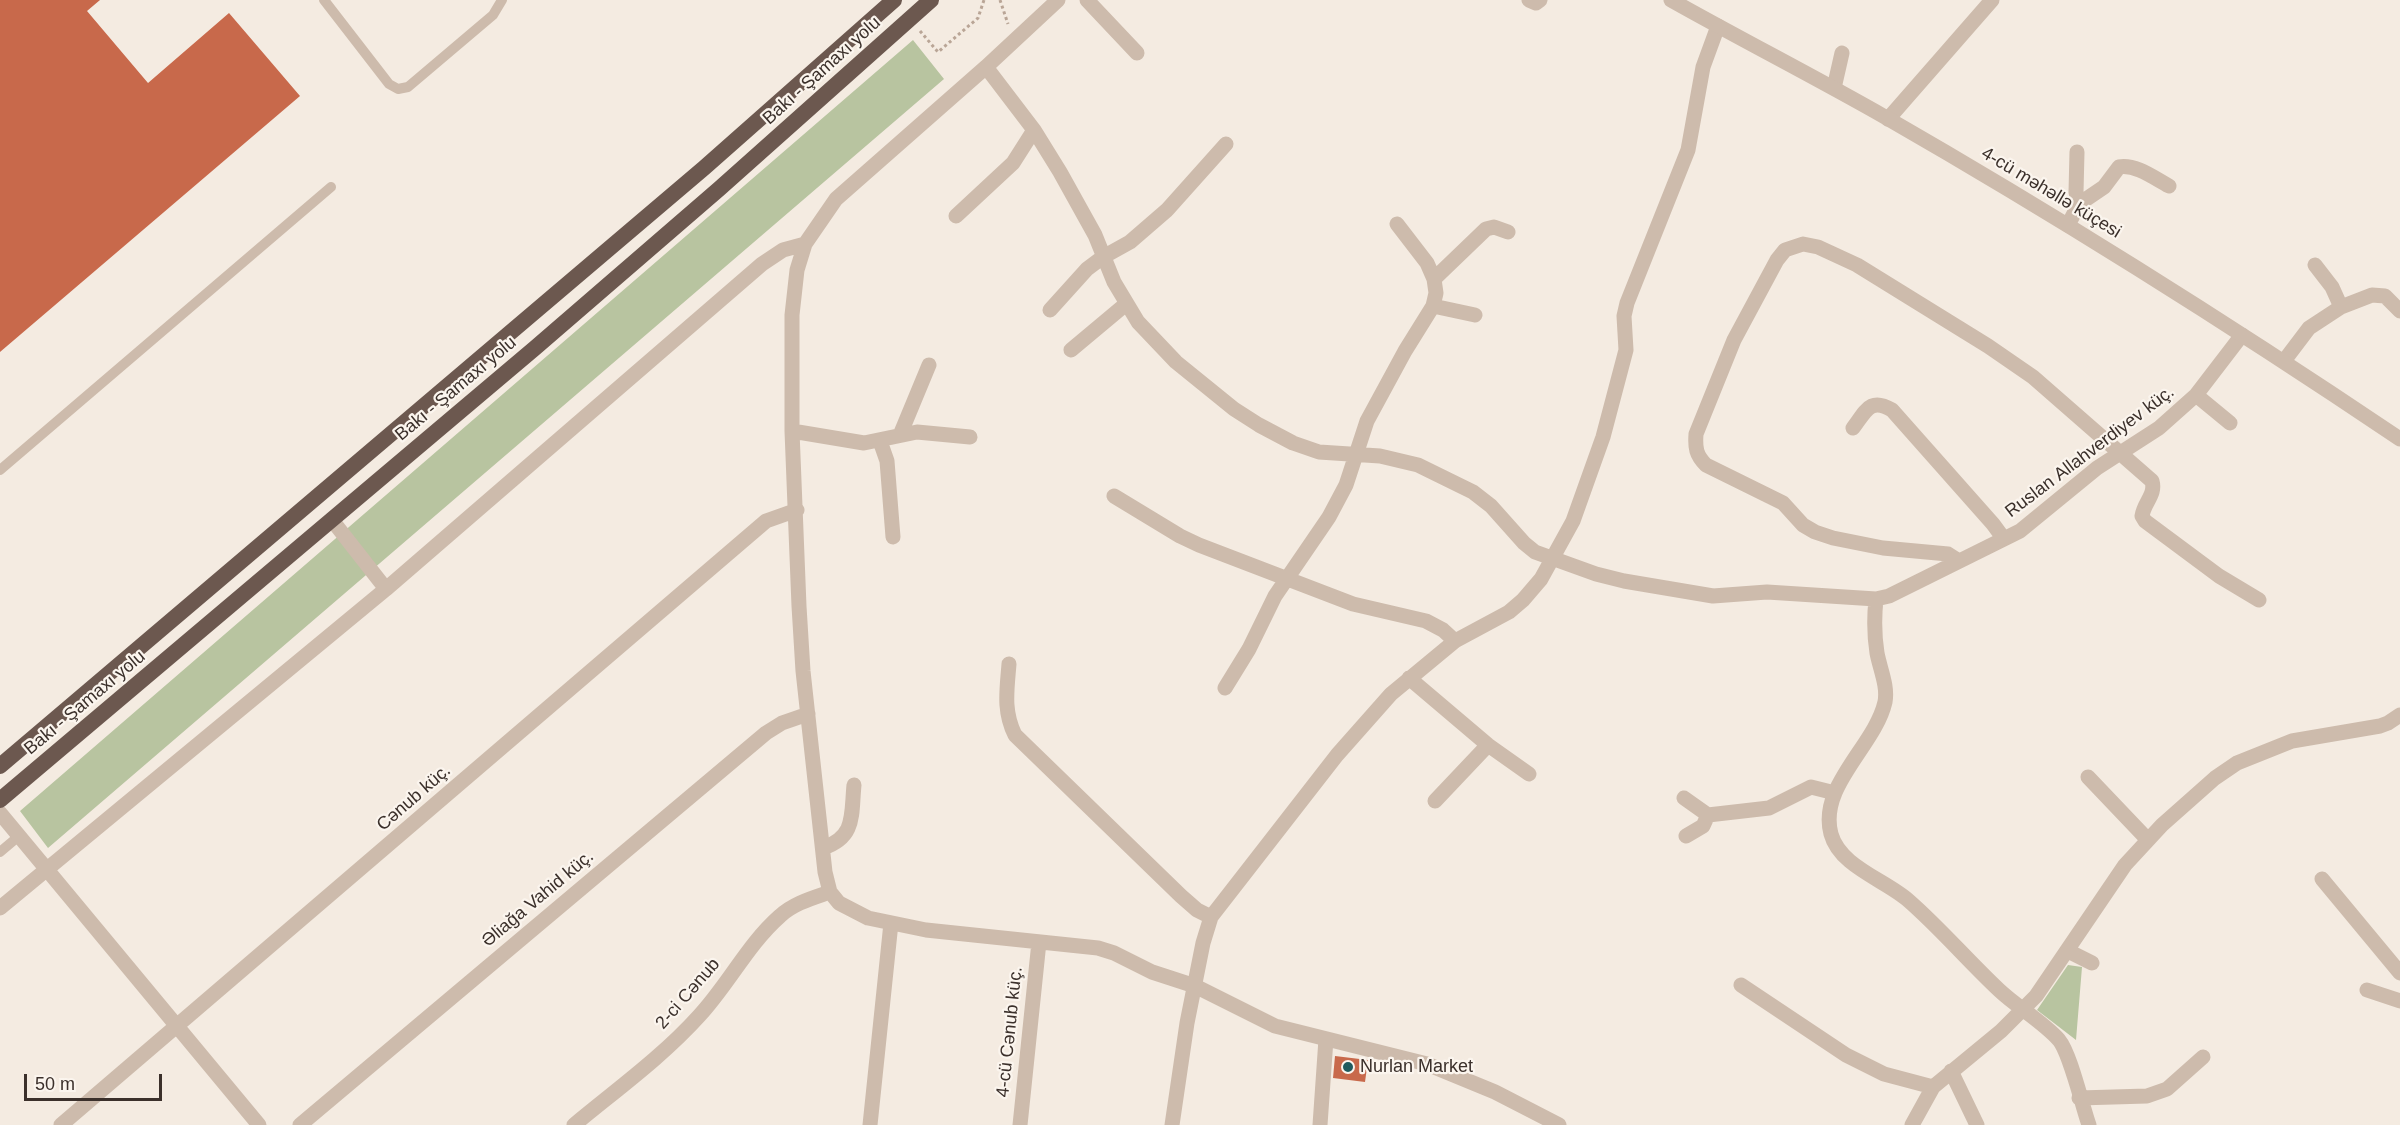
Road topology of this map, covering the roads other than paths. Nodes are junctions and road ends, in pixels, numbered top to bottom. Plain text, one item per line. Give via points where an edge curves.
1 (324, 0) edge
2 (502, 0) edge
3 (894, 0) edge
4 (931, 0) edge
5 (1058, 0) edge
6 (1087, 0) edge
7 (1529, 0) edge
8 (1540, 0) edge
9 (1671, 0) edge
10 (1992, 0) edge
11 (1689, 4) edge
12 (1718, 26) junction
13 (1137, 53) dead end
14 (1842, 53) dead end
15 (986, 67) junction
16 (1834, 88) junction
17 (1888, 119) junction
18 (1034, 130) junction
19 (1226, 144) dead end
20 (2077, 152) dead end
21 (2169, 186) dead end
22 (332, 188) dead end
23 (2079, 204) junction
24 (956, 216) dead end
25 (1397, 224) dead end
26 (2068, 225) junction
27 (1508, 232) dead end
28 (804, 244) junction
29 (1103, 256) junction
30 (2315, 265) dead end
31 (1434, 279) junction
32 (1126, 304) junction
33 (1433, 306) junction
34 (2341, 307) junction
35 (1050, 310) dead end
36 (2400, 310) edge
37 (1475, 315) dead end
38 (2242, 335) junction
39 (1071, 350) dead end
40 (2284, 361) junction
41 (929, 365) dead end
42 (2196, 395) junction
43 (2230, 423) dead end
44 (1853, 428) dead end
45 (792, 431) junction
46 (900, 435) junction
47 (970, 437) dead end
48 (2400, 439) edge
49 (880, 441) junction
50 (2122, 453) junction
51 (1356, 454) junction
52 (0, 470) edge
53 (1114, 496) dead end
54 (797, 510) junction
55 (332, 520) junction
56 (893, 537) dead end
57 (2004, 539) junction
58 (1552, 560) junction
59 (1959, 561) junction
60 (1285, 578) junction
61 (386, 589) junction
62 (1876, 599) junction
63 (2259, 600) dead end
64 (1455, 641) junction
65 (1009, 664) dead end
66 (1409, 678) junction
67 (1225, 688) dead end
68 (808, 714) junction
69 (2399, 717) edge
70 (1488, 745) junction
71 (0, 766) edge
72 (1529, 774) dead end
73 (2088, 777) dead end
74 (854, 785) dead end
75 (1835, 793) junction
76 (1684, 798) dead end
77 (0, 800) edge
78 (1436, 801) dead end
79 (0, 813) edge
80 (1708, 814) junction
81 (19, 836) junction
82 (1686, 836) dead end
83 (2148, 840) junction
84 (824, 848) junction
85 (0, 852) edge
86 (47, 868) junction
87 (2322, 879) dead end
88 (830, 892) junction
89 (0, 908) edge
90 (1211, 917) junction
91 (891, 923) junction
92 (1038, 942) junction
93 (2068, 951) junction
94 (2092, 963) dead end
95 (2400, 973) edge
96 (1742, 985) dead end
97 (1196, 986) junction
98 (2367, 990) dead end
99 (2400, 1001) edge
100 (2022, 1010) junction
101 (177, 1028) junction
102 (1326, 1039) junction
103 (2203, 1057) dead end
104 (1951, 1071) junction
105 (1933, 1087) junction
106 (2079, 1098) junction
107 (61, 1125) edge
108 (259, 1125) edge
109 (300, 1125) edge
110 (574, 1125) edge
111 (870, 1125) edge
112 (1020, 1125) edge
113 (1172, 1125) edge
114 (1320, 1125) edge
115 (1559, 1125) edge
116 (1912, 1125) edge
117 (1977, 1125) edge
118 (2089, 1125) edge

1 - 2 lane via 389,84 398,89 408,87 493,15
3 - 71 highway, Bakı - Şamaxı yolu via 704,168
4 - 55 highway, Bakı - Şamaxı yolu via 701,204
5 - 15 street
6 - 13 street
7 - 8 street
9 - 11 street, 4-cü məhəllə küçesi
10 - 17 street
11 - 12 street, 4-cü məhəllə küçesi
12 - 16 street, 4-cü məhəllə küçesi
12 - 58 street via 1703,67 1688,150 1627,303 1626,350 1603,437 1582,500
14 - 16 street
15 - 18 street, Ruslan Allahverdiyev küç.
15 - 28 street via 836,199
16 - 17 street, 4-cü məhəllə küçesi
17 - 26 street, 4-cü məhəllə küçesi
18 - 24 street via 1013,163
18 - 29 street, Ruslan Allahverdiyev küç. via 1095,235
19 - 29 street via 1167,210 1130,242
20 - 23 street
21 - 23 street via 2141,171 2119,167 2104,187
22 - 52 lane
23 - 26 street
25 - 31 street via 1427,263
26 - 38 street, 4-cü məhəllə küçesi
27 - 31 street via 1494,227 1486,229
28 - 45 street via 793,306
28 - 61 street via 783,250 762,264
29 - 32 street, Ruslan Allahverdiyev küç.
29 - 35 street via 1072,283
30 - 34 street
31 - 33 street
32 - 39 street
32 - 51 street, Ruslan Allahverdiyev küç. via 1176,362 1234,409 1307,449
33 - 37 street
33 - 51 street via 1383,390
34 - 36 street via 2372,295 2385,296
34 - 40 street via 2308,328
38 - 40 street, 4-cü məhəllə küçesi
38 - 42 street, Ruslan Allahverdiyev küç.
40 - 48 street, 4-cü məhəllə küçesi
41 - 46 street
42 - 43 street
42 - 50 street, Ruslan Allahverdiyev küç. via 2159,428
44 - 57 street via 1875,404 1892,410
45 - 49 street via 864,443
45 - 54 street
46 - 47 street via 917,432
46 - 49 street
49 - 56 street via 887,461
50 - 57 street, Ruslan Allahverdiyev küç. via 2097,468 2035,521
50 - 59 street via 2033,378 1988,346 1857,265 1818,247 1803,244 1785,250 1734,340 1696,434 1698,457 1706,465 1783,503 1815,532 1883,548 1948,554
50 - 63 street via 2152,481 2153,494 2143,509 2145,521 2219,576
51 - 58 street, Ruslan Allahverdiyev küç. via 1397,459 1443,475 1482,499 1524,543
51 - 60 street via 1346,485 1329,516
53 - 60 street via 1180,536
54 - 68 street via 799,606
54 - 101 street, Cənub küç. via 766,521
55 - 61 street
55 - 77 highway, Bakı - Şamaxı yolu
57 - 59 street, Ruslan Allahverdiyev küç.
58 - 62 street, Ruslan Allahverdiyev küç. via 1624,581 1695,594 1767,592
58 - 64 street via 1541,579 1516,606
59 - 62 street, Ruslan Allahverdiyev küç. via 1910,588
60 - 64 street via 1353,604 1426,621
60 - 67 street
61 - 86 street
62 - 75 street via 1874,627 1885,702
64 - 66 street
65 - 90 street via 1005,706 1015,735 1181,896
66 - 70 street
66 - 90 street via 1337,755
68 - 84 street
68 - 109 street, Əliağa Vahid küç. via 766,733
69 - 83 street via 2380,726 2292,741 2237,764 2215,778
70 - 72 street
70 - 78 street
73 - 83 street
74 - 84 street via 844,837
75 - 80 street via 1811,787 1769,808
75 - 100 street via 1830,818 1836,846 1853,863 1908,899
76 - 80 street
79 - 81 street
80 - 82 street via 1703,826
81 - 85 lane
81 - 86 street
83 - 93 street via 2119,874
84 - 88 street
86 - 89 street
86 - 101 street
87 - 95 street
88 - 91 street via 838,903 853,912
88 - 110 street, 2-ci Cənub via 781,915 701,1015
90 - 97 street
91 - 92 street
91 - 111 street
92 - 97 street via 1098,948
92 - 112 street, 4-cü Cənub küç.
93 - 94 street
93 - 100 street
96 - 105 street via 1846,1055 1884,1074
97 - 102 street via 1275,1026
97 - 113 street via 1186,1023
98 - 99 street
100 - 104 street
100 - 106 street via 2063,1046
101 - 107 street, Cənub küç.
101 - 108 street
102 - 114 street
102 - 115 street via 1427,1064 1495,1092
103 - 106 street via 2167,1089 2147,1096
104 - 105 street
104 - 117 street
105 - 116 street
106 - 118 street

